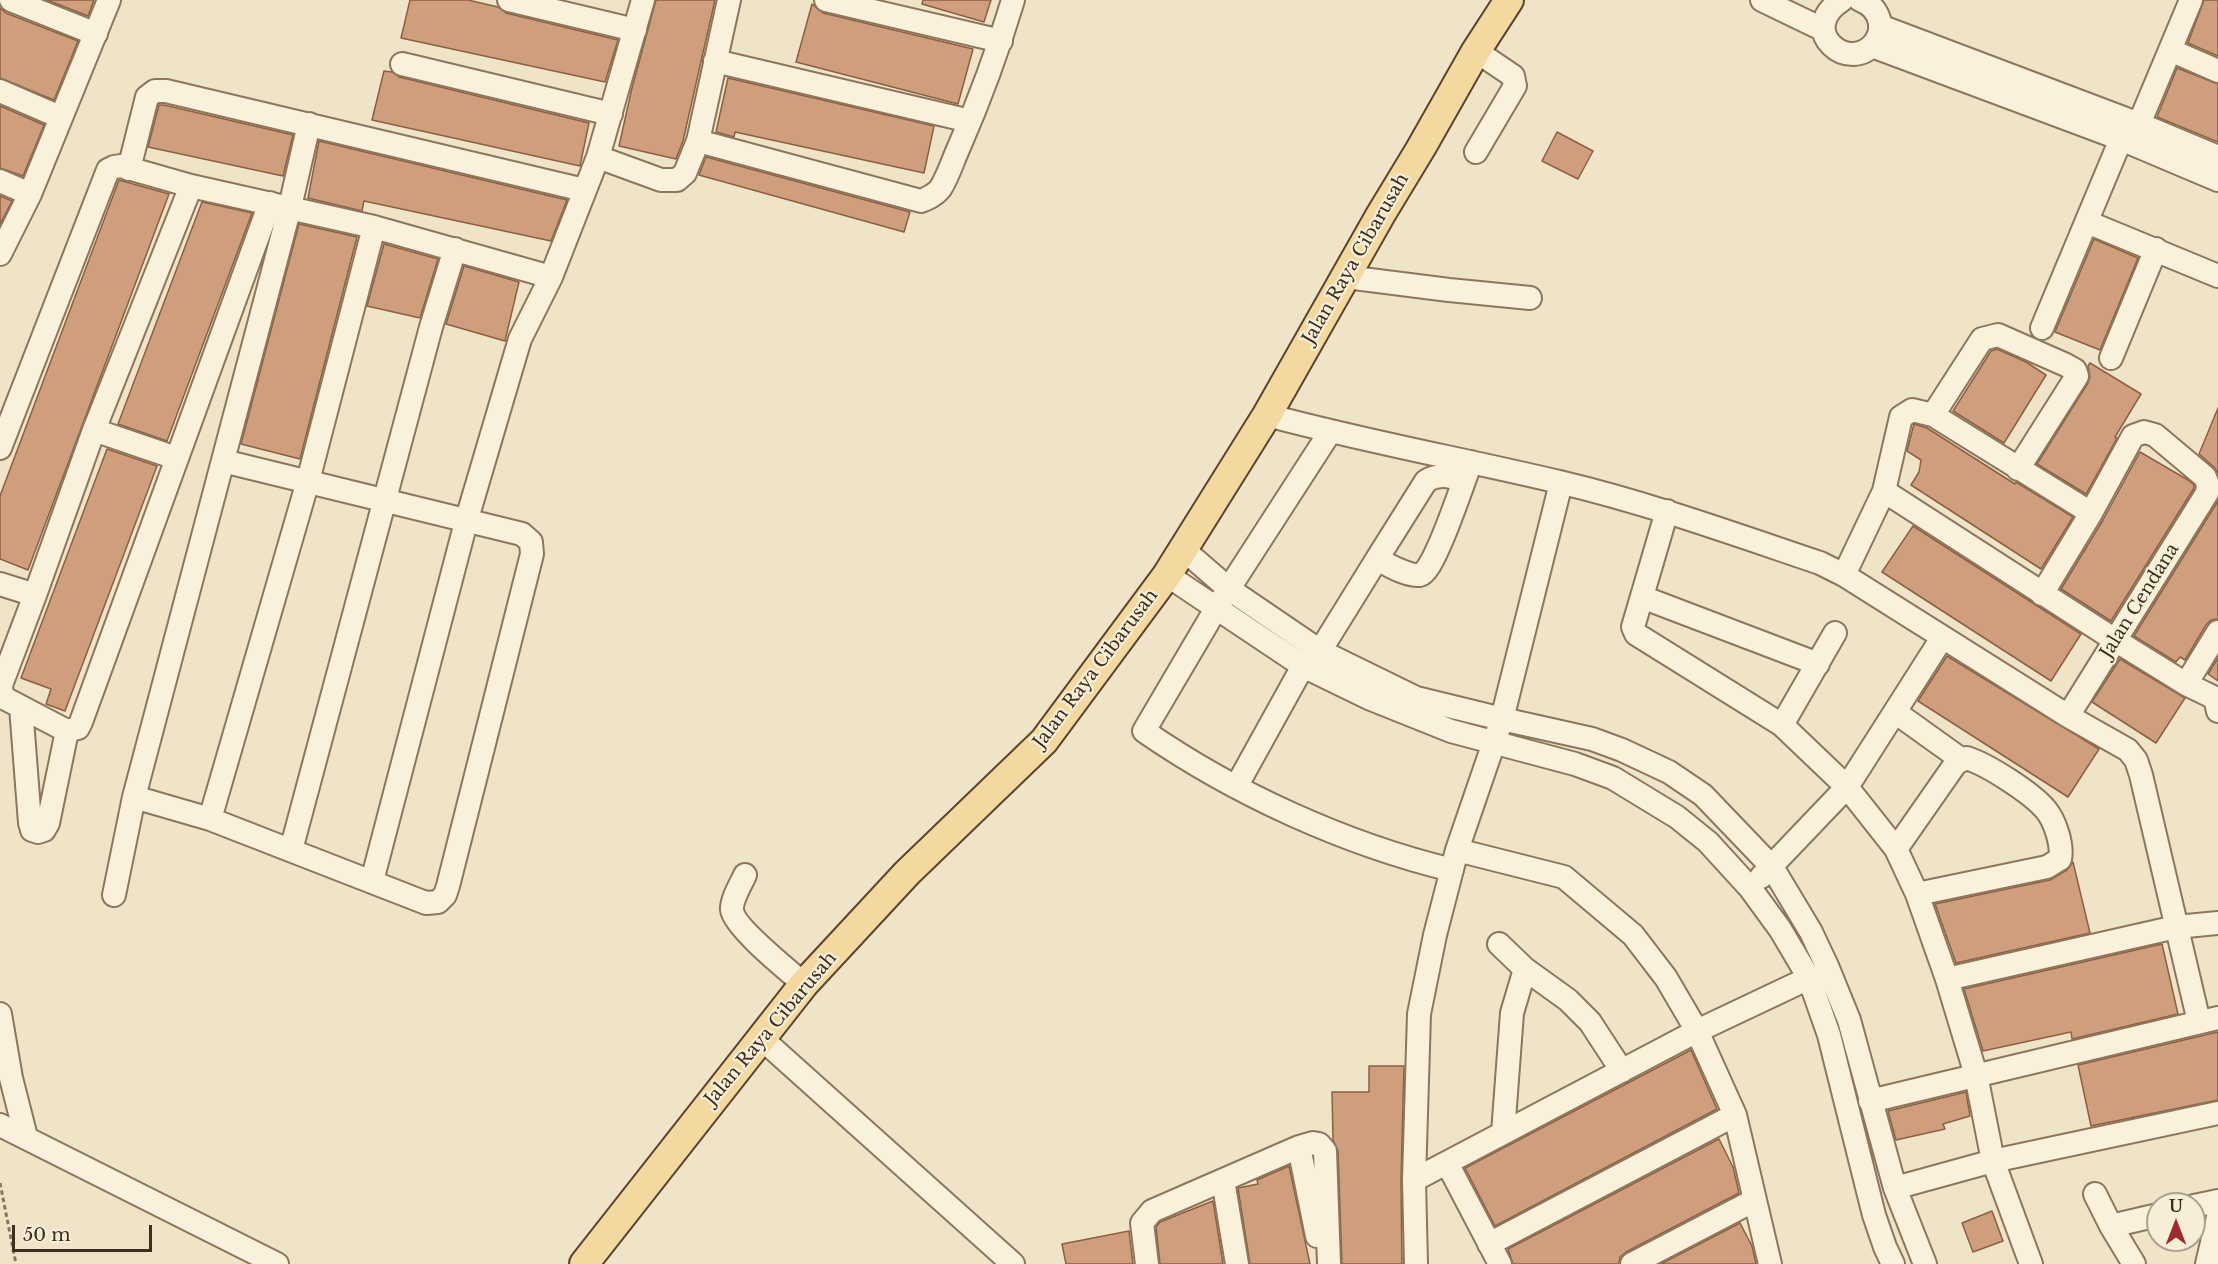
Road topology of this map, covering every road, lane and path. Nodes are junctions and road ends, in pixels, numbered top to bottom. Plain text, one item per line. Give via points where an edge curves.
1 (11, 0) edge
2 (109, 0) edge
3 (508, 0) edge
4 (643, 0) edge
5 (729, 0) edge
6 (826, 0) edge
7 (1013, 0) edge
8 (1509, 0) edge
9 (1762, 0) edge
10 (1860, 0) edge
11 (2191, 0) edge
12 (1829, 2) edge
13 (1822, 29) junction
14 (635, 30) junction
15 (96, 34) junction
16 (1876, 36) junction
17 (1001, 41) junction
18 (1476, 51) junction
19 (2170, 51) junction
20 (715, 61) junction
21 (402, 64) dead end
22 (2218, 71) edge
23 (0, 91) edge
24 (611, 114) junction
25 (60, 117) junction
26 (970, 121) junction
27 (309, 124) junction
28 (2139, 124) junction
29 (2121, 139) junction
30 (698, 141) junction
31 (1476, 152) dead end
32 (2218, 156) edge
33 (598, 157) junction
34 (129, 169) junction
35 (2218, 180) edge
36 (0, 181) edge
37 (191, 186) junction
38 (584, 190) junction
39 (30, 194) junction
40 (280, 205) junction
41 (2087, 222) junction
42 (374, 227) junction
43 (455, 249) junction
44 (2156, 249) junction
45 (0, 254) edge
46 (2218, 276) edge
47 (551, 277) junction
48 (1346, 277) junction
49 (1530, 298) dead end
50 (2042, 328) dead end
51 (2111, 358) dead end
52 (1933, 415) junction
53 (1267, 416) junction
54 (94, 430) junction
55 (1330, 432) junction
56 (0, 448) edge
57 (176, 458) junction
58 (223, 461) junction
59 (2018, 468) junction
60 (1467, 471) junction
61 (308, 481) junction
62 (1561, 483) junction
63 (1884, 491) junction
64 (386, 500) junction
65 (1667, 511) junction
66 (2091, 513) junction
67 (466, 522) junction
68 (1184, 550) junction
69 (1377, 558) junction
70 (1167, 575) junction
71 (1844, 575) junction
72 (0, 584) edge
73 (2042, 594) junction
74 (35, 595) junction
75 (1642, 597) junction
76 (1223, 598) junction
77 (2218, 632) edge
78 (1835, 633) dead end
79 (1942, 638) junction
80 (2115, 640) junction
81 (1320, 651) junction
82 (1818, 664) junction
83 (1302, 666) junction
84 (2186, 684) junction
85 (2217, 702) edge
86 (21, 707) junction
87 (1895, 712) junction
88 (2068, 716) junction
89 (1502, 719) junction
90 (1782, 725) junction
91 (68, 730) junction
92 (1494, 742) junction
93 (1962, 759) junction
94 (1236, 787) junction
95 (1847, 787) junction
96 (134, 797) junction
97 (210, 819) junction
98 (1896, 849) junction
99 (291, 850) junction
100 (1455, 860) junction
101 (1772, 867) junction
102 (745, 875) dead end
103 (372, 881) junction
104 (1750, 888) junction
105 (1917, 894) junction
106 (114, 896) dead end
107 (2218, 923) edge
108 (2176, 927) junction
109 (1499, 944) dead end
110 (1525, 969) junction
111 (1809, 978) junction
112 (1947, 979) junction
113 (804, 984) junction
114 (0, 1014) edge
115 (2209, 1020) edge
116 (1697, 1031) junction
117 (761, 1038) junction
118 (1622, 1071) junction
119 (1976, 1075) junction
120 (1870, 1101) junction
121 (2218, 1113) edge
122 (1736, 1115) junction
123 (0, 1125) edge
124 (1503, 1132) junction
125 (24, 1136) junction
126 (1299, 1147) junction
127 (1993, 1161) junction
128 (1448, 1163) junction
129 (1223, 1180) junction
130 (1414, 1180) junction
131 (0, 1183) edge
132 (1895, 1188) junction
133 (2095, 1194) dead end
134 (1755, 1200) junction
135 (2218, 1217) edge
136 (2146, 1218) edge
137 (2111, 1226) junction
138 (1489, 1244) junction
139 (16, 1264) edge
140 (277, 1264) edge
141 (584, 1264) edge
142 (1013, 1264) edge
143 (1147, 1264) edge
144 (1237, 1264) edge
145 (1323, 1264) edge
146 (1329, 1264) edge
147 (1416, 1264) edge
148 (1500, 1264) edge
149 (1632, 1264) edge
150 (1770, 1264) edge
151 (1893, 1264) edge
152 (1925, 1264) edge
153 (2031, 1264) edge
154 (2134, 1264) edge
155 (2207, 1264) edge

1 - 15 street
2 - 15 street
3 - 14 street
4 - 14 street
5 - 20 street
6 - 17 street
7 - 17 street
8 - 18 main road, Jalan Raya Cibarusah
9 - 13 street
10 - 16 street via 1877,13
11 - 19 street
12 - 13 street
13 - 16 street via 1828,43 1841,53 1858,54
14 - 24 street
15 - 25 street
16 - 28 street
16 - 29 street
17 - 26 street
18 - 31 street via 1516,81
18 - 48 main road, Jalan Raya Cibarusah
19 - 22 street
19 - 28 street
20 - 26 street
20 - 30 street
21 - 24 street
23 - 25 street
24 - 33 street
25 - 39 street
26 - 30 street via 940,189 921,201
27 - 34 street via 155,91 147,97
27 - 38 street
27 - 40 street
28 - 32 street
29 - 35 street
29 - 41 street
30 - 33 street via 686,172 676,180 661,180
33 - 38 street
34 - 37 street
34 - 56 street via 120,166 108,170
36 - 39 street
37 - 40 street
37 - 54 street
38 - 47 street
39 - 45 street
40 - 42 street
40 - 57 street
40 - 58 street
41 - 44 street
41 - 50 street
42 - 43 street
42 - 61 street
43 - 47 street
43 - 64 street
44 - 46 street
44 - 51 street
47 - 67 street via 520,339
48 - 49 street
48 - 53 main road, Jalan Raya Cibarusah
52 - 59 street
52 - 59 street via 1982,339 1990,336 1998,335 2075,370 2077,376
52 - 63 street via 1912,410 1901,417
53 - 55 street
53 - 68 main road, Jalan Raya Cibarusah
54 - 57 street
54 - 74 street
55 - 60 street
55 - 76 street
57 - 91 street via 81,722 78,728
58 - 61 street
58 - 96 street
59 - 66 street
60 - 62 street
60 - 69 street via 1433,477 1426,482
60 - 69 street via 1426,572 1408,573
61 - 64 street
61 - 97 street
62 - 65 street
62 - 89 street
63 - 71 street
63 - 73 street
64 - 67 street
64 - 99 street
65 - 71 street via 1820,563
65 - 75 street
66 - 73 street
66 - 80 street, Jalan Cendana via 2133,436 2144,432 2156,435 2205,477 2208,485 2207,494
67 - 103 street
67 - 103 street via 522,534 531,542 532,554 448,886 438,902 426,903
68 - 70 main road, Jalan Raya Cibarusah
68 - 76 street
69 - 81 street
70 - 76 street
70 - 113 main road, Jalan Raya Cibarusah via 1044,741 907,873
71 - 79 street
72 - 74 street
73 - 80 street
74 - 86 street via 1,685 2,696
75 - 82 street
75 - 90 street via 1633,627 1636,634
76 - 81 street
76 - 83 street
76 - 94 street via 1144,731
77 - 84 street
78 - 82 street
79 - 87 street
79 - 88 street
80 - 84 street
80 - 88 street, Jalan Cendana
81 - 89 street via 1416,698
82 - 90 street
83 - 92 street via 1413,716
83 - 94 street
84 - 85 street
86 - 91 street
86 - 91 street via 32,830 44,830 48,823
87 - 93 street
87 - 95 street
88 - 108 street via 2128,750 2136,760
89 - 92 street
89 - 101 street via 1592,739 1669,772 1703,795
90 - 95 street
92 - 100 street
92 - 104 street via 1575,764 1613,778 1643,795 1708,842
93 - 98 street
93 - 105 street via 1981,763 2048,812 2062,851 2060,859 2047,867
94 - 100 street via 1406,859
95 - 98 street
95 - 101 street
96 - 97 street
96 - 106 street
97 - 99 street
98 - 105 street
99 - 103 street
100 - 116 street via 1564,877 1633,935 1666,978
100 - 130 street via 1419,1014
101 - 104 street
101 - 120 street via 1827,966 1849,1020
102 - 113 street via 732,905 735,918
104 - 111 street
105 - 112 street
107 - 108 street
108 - 112 street
108 - 115 street
109 - 110 street
110 - 118 street via 1568,1000 1590,1022
110 - 124 street via 1512,1013
111 - 116 street
111 - 151 street via 1829,1035 1874,1215
112 - 119 street
113 - 117 main road, Jalan Raya Cibarusah
114 - 125 street
115 - 119 street
116 - 118 street
116 - 122 street
117 - 141 main road, Jalan Raya Cibarusah
117 - 142 street
118 - 124 street
119 - 120 street
119 - 127 street
120 - 132 street
121 - 127 street
122 - 134 street
122 - 138 street
123 - 125 street
124 - 128 street
125 - 140 street
126 - 129 street
126 - 145 street
126 - 146 street via 1320,1144 1325,1151
127 - 132 street
127 - 153 street
128 - 130 street
128 - 138 street
129 - 143 street via 1145,1217 1142,1232
129 - 144 street
130 - 147 street
131 - 139 path
132 - 152 street
133 - 137 street
134 - 149 street
134 - 150 street
135 - 155 street
136 - 137 street
137 - 154 street
138 - 148 street

